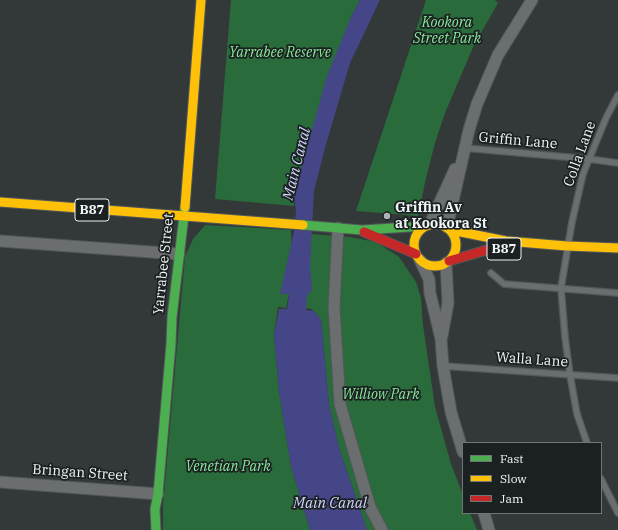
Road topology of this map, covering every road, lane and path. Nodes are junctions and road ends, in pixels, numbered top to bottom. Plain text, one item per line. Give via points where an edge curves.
1 (201, 0) edge
2 (532, 0) edge
3 (618, 95) edge
4 (464, 148) junction
5 (589, 158) junction
6 (618, 163) edge
7 (0, 202) edge
8 (184, 217) junction
9 (428, 225) junction
10 (338, 228) junction
11 (449, 228) junction
12 (362, 230) junction
13 (0, 241) edge
14 (564, 246) junction
15 (585, 248) junction
16 (618, 248) edge
17 (179, 254) junction
18 (418, 257) junction
19 (610, 257) dead end
20 (448, 262) junction
21 (491, 273) dead end
22 (561, 288) junction
23 (618, 293) edge
24 (441, 339) junction
25 (444, 366) junction
26 (570, 375) junction
27 (618, 378) edge
28 (587, 442) edge
29 (462, 449) edge
30 (602, 481) edge
31 (0, 482) edge
32 (158, 494) junction
33 (618, 513) edge
34 (484, 514) edge
35 (156, 530) edge
36 (382, 530) edge
37 (489, 530) edge

1 - 8 main road, Yarrabee Street
2 - 4 street via 486,80 476,104
3 - 5 lane, Colla Lane
4 - 5 lane, Griffin Lane
4 - 9 street
4 - 11 street
5 - 6 lane, Griffin Lane
5 - 14 lane, Colla Lane
7 - 8 main road, B87
8 - 10 main road, B87
8 - 17 main road, Yarrabee Street
9 - 11 main road, B87 via 442,224
9 - 12 main road, B87
9 - 18 main road via 420,230 414,241
10 - 12 main road, B87
10 - 36 street via 334,307 340,404 370,507
11 - 14 main road, B87 via 506,241
11 - 20 main road via 456,241 456,248
12 - 18 main road, B87
13 - 17 street
14 - 15 main road, B87
14 - 20 main road, B87 via 490,249
14 - 22 lane, Colla Lane
15 - 16 main road, B87
15 - 19 main road, B87
17 - 32 main road, Yarrabee Street
18 - 20 main road, B87 via 430,266
18 - 24 street via 429,278
20 - 24 street via 448,303
21 - 22 lane via 504,284
22 - 23 lane
22 - 26 lane, Colla Lane
24 - 25 street
25 - 26 lane, Walla Lane
25 - 29 street via 451,412
26 - 27 lane, Walla Lane
26 - 28 lane, Colla Lane
30 - 33 lane
31 - 32 street, Bringan Street
32 - 35 main road, Yarrabee Street via 155,509
34 - 37 street

